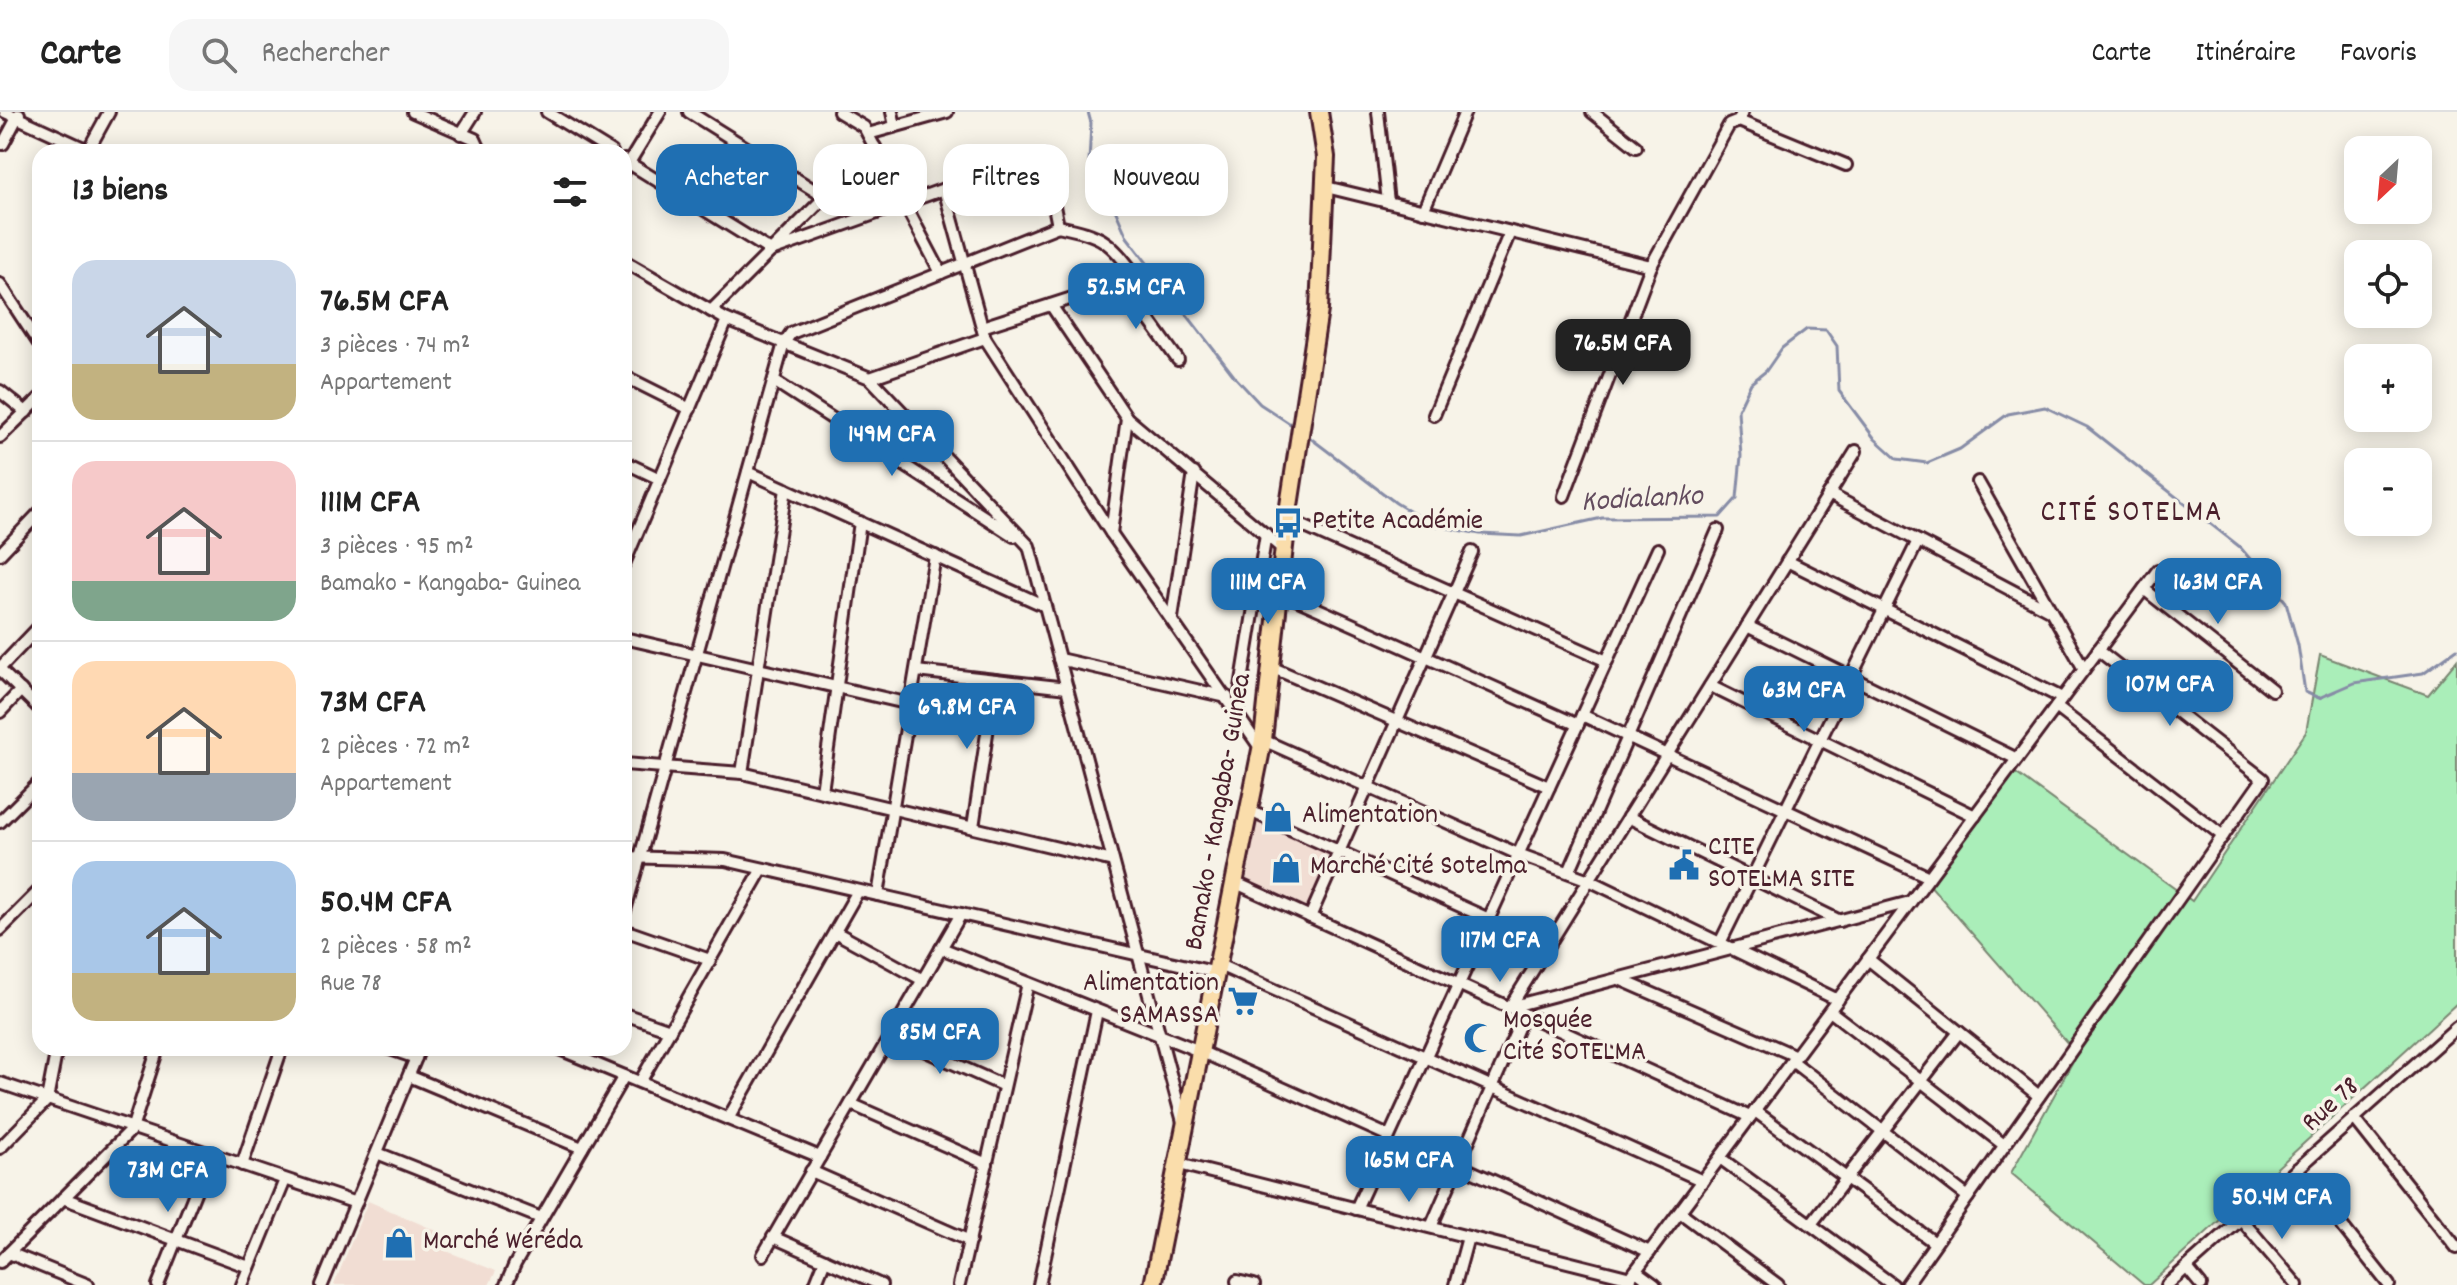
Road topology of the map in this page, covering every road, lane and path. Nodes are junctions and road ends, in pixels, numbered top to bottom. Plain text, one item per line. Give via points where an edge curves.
1 (5, 112) edge
2 (109, 112) edge
3 (413, 112) edge
4 (475, 112) edge
5 (547, 112) edge
6 (660, 112) edge
7 (689, 112) edge
8 (839, 112) edge
9 (892, 112) edge
10 (947, 112) edge
11 (1319, 112) edge
12 (1378, 112) edge
13 (1463, 112) edge
14 (1592, 112) edge
15 (19, 115) edge
16 (1741, 116) edge
17 (895, 126) junction
18 (461, 134) junction
19 (868, 134) junction
20 (3, 144) dead end
21 (75, 144) edge
22 (92, 144) edge
23 (477, 144) edge
24 (599, 144) edge
25 (873, 144) edge
26 (1636, 147) dead end
27 (632, 156) edge
28 (1846, 165) dead end
29 (632, 169) edge
30 (1326, 187) junction
31 (813, 190) edge
32 (1388, 202) junction
33 (813, 209) edge
34 (1423, 211) junction
35 (868, 216) edge
36 (911, 216) edge
37 (952, 216) edge
38 (1056, 216) edge
39 (1058, 226) junction
40 (1510, 232) junction
41 (771, 251) junction
42 (965, 264) junction
43 (632, 266) edge
44 (1651, 266) junction
45 (941, 273) junction
46 (1122, 282) junction
47 (0, 284) edge
48 (1051, 305) junction
49 (711, 311) junction
50 (727, 320) junction
51 (984, 332) junction
52 (32, 333) edge
53 (784, 343) junction
54 (1178, 360) dead end
55 (870, 378) junction
56 (632, 380) edge
57 (774, 381) junction
58 (0, 391) edge
59 (32, 406) edge
60 (690, 409) junction
61 (26, 412) junction
62 (1434, 415) dead end
63 (1127, 418) junction
64 (0, 437) edge
65 (1856, 451) dead end
66 (632, 466) edge
67 (748, 472) junction
68 (1194, 473) junction
69 (660, 479) junction
70 (1978, 482) dead end
71 (786, 489) junction
72 (1829, 494) junction
73 (1564, 496) dead end
74 (1287, 519) junction
75 (32, 520) edge
76 (860, 522) junction
77 (1718, 530) dead end
78 (1111, 533) junction
79 (1266, 534) junction
80 (1918, 541) junction
81 (632, 545) edge
82 (1029, 546) junction
83 (1658, 549) dead end
84 (1284, 550) junction
85 (1472, 552) dead end
86 (0, 554) edge
87 (935, 556) junction
88 (1787, 561) junction
89 (2158, 570) dead end
90 (2144, 589) junction
91 (1455, 591) junction
92 (1280, 592) junction
93 (1045, 606) junction
94 (1885, 609) junction
95 (2051, 611) junction
96 (1172, 618) junction
97 (1747, 626) junction
98 (32, 635) edge
99 (632, 640) edge
100 (2098, 650) junction
101 (697, 655) junction
102 (1426, 657) junction
103 (1059, 659) junction
104 (1607, 661) junction
105 (1271, 667) junction
106 (0, 669) edge
107 (2084, 669) junction
108 (758, 670) junction
109 (916, 671) junction
110 (1851, 677) junction
111 (995, 680) junction
112 (1710, 686) junction
113 (836, 688) junction
114 (1067, 688) junction
115 (21, 690) junction
116 (2272, 690) dead end
117 (1227, 697) junction
118 (32, 701) edge
119 (2059, 703) junction
120 (910, 704) junction
121 (0, 712) edge
122 (1237, 712) junction
123 (1580, 720) junction
124 (1397, 721) junction
125 (1628, 736) junction
126 (1820, 739) junction
127 (1262, 744) junction
128 (1667, 754) junction
129 (2017, 759) junction
130 (632, 765) edge
131 (665, 767) junction
132 (742, 773) junction
133 (1368, 787) junction
134 (1549, 787) junction
135 (32, 790) edge
136 (822, 791) junction
137 (893, 807) junction
138 (1786, 809) junction
139 (1250, 811) junction
140 (1975, 816) junction
141 (1628, 817) junction
142 (0, 822) edge
143 (973, 827) junction
144 (2223, 836) junction
145 (1339, 852) junction
146 (1518, 854) junction
147 (632, 857) edge
148 (640, 857) junction
149 (1113, 861) junction
150 (762, 869) junction
151 (1569, 872) junction
152 (1929, 877) junction
153 (1752, 878) junction
154 (1589, 880) junction
155 (1236, 883) junction
156 (632, 886) edge
157 (858, 891) junction
158 (878, 895) junction
159 (32, 898) edge
160 (1910, 902) junction
161 (961, 914) junction
162 (1310, 917) junction
163 (1489, 919) junction
164 (1840, 921) junction
165 (0, 930) edge
166 (835, 932) junction
167 (632, 933) edge
168 (1720, 943) junction
169 (941, 948) junction
170 (1734, 949) junction
171 (1138, 955) junction
172 (1868, 959) junction
173 (710, 960) junction
174 (1218, 969) junction
175 (1619, 979) junction
176 (923, 980) junction
177 (1028, 983) junction
178 (1459, 984) junction
179 (1838, 1000) junction
180 (1510, 1007) junction
181 (1097, 1011) junction
182 (1830, 1011) junction
183 (1524, 1014) junction
184 (632, 1017) edge
185 (2457, 1027) edge
186 (670, 1030) junction
187 (1959, 1032) junction
188 (890, 1035) junction
189 (1160, 1036) junction
190 (1202, 1052) junction
191 (55, 1056) edge
192 (155, 1056) edge
193 (279, 1056) edge
194 (417, 1056) edge
195 (589, 1056) edge
196 (1425, 1057) junction
197 (1794, 1059) junction
198 (409, 1076) junction
199 (624, 1076) junction
200 (1921, 1081) junction
201 (640, 1082) junction
202 (0, 1083) edge
203 (1004, 1086) junction
204 (1492, 1087) junction
205 (2039, 1096) junction
206 (47, 1100) junction
207 (851, 1104) junction
208 (1753, 1114) junction
209 (2354, 1118) junction
210 (728, 1119) junction
211 (132, 1129) junction
212 (1883, 1131) junction
213 (1186, 1132) junction
214 (1389, 1136) junction
215 (2004, 1145) junction
216 (0, 1148) edge
217 (582, 1148) junction
218 (377, 1153) junction
219 (210, 1155) junction
220 (820, 1157) junction
221 (1720, 1158) junction
222 (987, 1164) junction
223 (1179, 1164) junction
224 (242, 1165) junction
225 (1458, 1165) junction
226 (2297, 1169) junction
227 (811, 1171) junction
228 (1846, 1178) junction
229 (285, 1180) junction
230 (1703, 1181) junction
231 (1968, 1197) junction
232 (63, 1198) junction
233 (356, 1203) junction
234 (1356, 1209) junction
235 (1680, 1212) junction
236 (541, 1218) junction
237 (2241, 1219) junction
238 (1811, 1224) junction
239 (1431, 1227) junction
240 (773, 1237) junction
241 (1468, 1237) junction
242 (176, 1240) junction
243 (970, 1241) junction
244 (1935, 1243) junction
245 (2457, 1248) edge
246 (1650, 1252) junction
247 (9, 1253) junction
248 (763, 1255) dead end
249 (825, 1260) junction
250 (0, 1262) edge
251 (249, 1267) junction
252 (2187, 1268) junction
253 (1631, 1278) edge
254 (88, 1285) edge
255 (158, 1285) edge
256 (242, 1285) edge
257 (322, 1285) edge
258 (506, 1285) edge
259 (815, 1285) edge
260 (881, 1285) edge
261 (959, 1285) edge
262 (1039, 1285) edge
263 (1153, 1285) edge
264 (1238, 1285) edge
265 (1254, 1285) edge
266 (1455, 1285) edge
267 (1655, 1285) edge
268 (1778, 1285) edge
269 (1893, 1285) edge
270 (1906, 1285) edge
271 (2167, 1285) edge
272 (2201, 1285) edge
273 (2297, 1285) edge
274 (2389, 1285) edge

1 - 15 street
2 - 22 street
3 - 18 street
4 - 18 street
5 - 24 street
6 - 27 street
7 - 31 street
8 - 19 street
9 - 17 street
10 - 17 street
11 - 30 main road, Bamako - Kangaba- Guinea
12 - 32 street
13 - 34 street
14 - 26 street
15 - 20 street
15 - 21 street
16 - 28 street
16 - 44 street via 1729,125
17 - 19 street
18 - 23 street
19 - 25 street
29 - 41 street
30 - 32 street
30 - 74 main road, Bamako - Kangaba- Guinea via 1319,310
32 - 34 street
33 - 41 street
34 - 40 street
35 - 41 street
36 - 45 street
37 - 42 street
38 - 39 street
39 - 42 street
39 - 46 street via 1090,233 1112,245 1137,277
40 - 44 street
40 - 62 street
41 - 49 street
42 - 45 street
42 - 51 street
43 - 49 street
44 - 73 street
45 - 53 street via 791,333
46 - 48 street
46 - 54 street
47 - 52 street
48 - 51 street
48 - 63 street
49 - 50 street
50 - 53 street
50 - 60 street
51 - 55 street
51 - 78 street
53 - 55 street
53 - 57 street
55 - 82 street
56 - 60 street
57 - 67 street
57 - 82 street
58 - 61 street
59 - 61 street
60 - 69 street
61 - 64 street
63 - 68 street
63 - 78 street
65 - 72 street
66 - 69 street
67 - 71 street
67 - 101 street
68 - 79 street
68 - 96 street
69 - 81 street
70 - 95 street
71 - 76 street
71 - 108 street
72 - 80 street
72 - 88 street
74 - 84 main road, Bamako - Kangaba- Guinea
74 - 91 street
75 - 86 street
76 - 87 street
76 - 113 street
77 - 125 street
78 - 96 street
79 - 84 street
79 - 122 street
80 - 94 street
80 - 95 street
82 - 93 street
83 - 104 street
84 - 92 main road, Bamako - Kangaba- Guinea
85 - 91 street
87 - 93 street
87 - 109 street
88 - 94 street
88 - 97 street
89 - 90 street
90 - 100 street
90 - 116 street
91 - 102 street
91 - 104 street
92 - 102 street
92 - 105 main road, Bamako - Kangaba- Guinea
93 - 103 street
94 - 110 street
94 - 119 street
95 - 107 street
96 - 117 street
97 - 110 street
97 - 112 street
98 - 106 street
99 - 101 street
100 - 107 street
100 - 144 street via 2263,779
101 - 108 street
101 - 131 street
102 - 123 street
102 - 124 street
103 - 114 street
103 - 117 street
104 - 123 street
105 - 124 street
105 - 127 main road, Bamako - Kangaba- Guinea
106 - 115 street
107 - 119 street
108 - 113 street
108 - 132 street
109 - 111 street
109 - 120 street
110 - 126 street
110 - 129 street
111 - 114 street
111 - 143 street
112 - 126 street
112 - 128 street
113 - 120 street
113 - 136 street
114 - 149 street
115 - 118 street
115 - 121 street
117 - 122 street
119 - 129 street
119 - 144 street
120 - 137 street
122 - 127 street
123 - 125 street
123 - 134 street
124 - 133 street
124 - 134 street
125 - 128 street
125 - 151 street
126 - 138 street
126 - 140 street
127 - 133 street
127 - 139 main road, Bamako - Kangaba- Guinea
128 - 138 street
128 - 141 street
129 - 140 street
130 - 131 street
131 - 132 street
131 - 148 street
132 - 136 street
133 - 145 street
133 - 146 street
134 - 146 street
135 - 142 street
136 - 137 street
137 - 143 street
137 - 158 street
138 - 152 street
138 - 153 street
139 - 145 street
139 - 155 main road, Bamako - Kangaba- Guinea
140 - 152 street
141 - 153 street
141 - 154 street
143 - 149 street
144 - 205 street
145 - 162 street
145 - 163 street
146 - 151 street
146 - 163 street
147 - 148 street
148 - 150 street via 725,860
148 - 156 street
149 - 171 street
150 - 157 street
150 - 173 street
151 - 154 street
152 - 160 street
153 - 164 street
153 - 168 street
154 - 168 street
154 - 180 street
155 - 162 street
155 - 174 main road, Bamako - Kangaba- Guinea
157 - 158 street
157 - 166 street
158 - 161 street
159 - 165 street
160 - 164 street
160 - 172 street
161 - 169 street
161 - 171 street
162 - 178 street
163 - 178 street
164 - 170 street
166 - 176 street
166 - 210 street
167 - 173 street
168 - 170 street
169 - 176 street
169 - 177 street
170 - 175 street
170 - 179 street
171 - 174 street
171 - 189 street
172 - 179 street
172 - 187 street
173 - 186 street
174 - 190 main road, Bamako - Kangaba- Guinea
174 - 196 street
175 - 180 street
175 - 197 street
176 - 188 street
177 - 181 street
177 - 203 street
178 - 180 street
178 - 196 street
179 - 182 street
180 - 183 street
181 - 189 street
181 - 262 street
182 - 197 street
182 - 200 street
183 - 204 street
183 - 208 street
184 - 186 street
185 - 209 street, Rue 78
186 - 201 street
187 - 200 street
187 - 205 street
188 - 203 street
188 - 207 street
189 - 190 street
189 - 213 street
190 - 213 main road, Bamako - Kangaba- Guinea
190 - 214 street
191 - 206 street
192 - 211 street
193 - 224 street
194 - 198 street
195 - 199 street
196 - 204 street
196 - 214 street
197 - 208 street
197 - 212 street
198 - 217 street
198 - 218 street
199 - 201 street
199 - 217 street
200 - 212 street
200 - 215 street
201 - 210 street
202 - 206 street
203 - 222 street
204 - 225 street
204 - 230 street
205 - 215 street
206 - 211 street
206 - 216 street
207 - 220 street
207 - 222 street
208 - 221 street
208 - 228 street
209 - 226 street, Rue 78
209 - 245 street
210 - 220 street
211 - 219 street
211 - 232 street
212 - 228 street
212 - 231 street
213 - 223 main road, Bamako - Kangaba- Guinea
214 - 234 street
215 - 231 street
217 - 236 street
218 - 233 street
218 - 236 street
219 - 224 street
219 - 242 street
220 - 227 street
221 - 230 street
221 - 238 street
222 - 243 street
223 - 234 street
223 - 263 main road, Bamako - Kangaba- Guinea
224 - 229 street
225 - 239 street
225 - 246 street
226 - 237 street, Rue 78
226 - 274 street
227 - 240 street
227 - 243 street
228 - 238 street
228 - 244 street
229 - 233 street
229 - 251 street
230 - 235 street
231 - 244 street
232 - 242 street
232 - 247 street
233 - 257 street
234 - 239 street
235 - 246 street
235 - 268 street
236 - 258 street
237 - 252 street, Rue 78
237 - 273 street
238 - 269 street
239 - 241 street
240 - 248 street
240 - 249 street
241 - 253 street
241 - 266 street
242 - 251 street
242 - 255 street
243 - 261 street
244 - 270 street
246 - 253 street
247 - 250 street
247 - 254 street
249 - 259 street
249 - 260 street
251 - 256 street
252 - 271 street, Rue 78
252 - 272 street
253 - 267 street
264 - 265 street via 1237,1281

